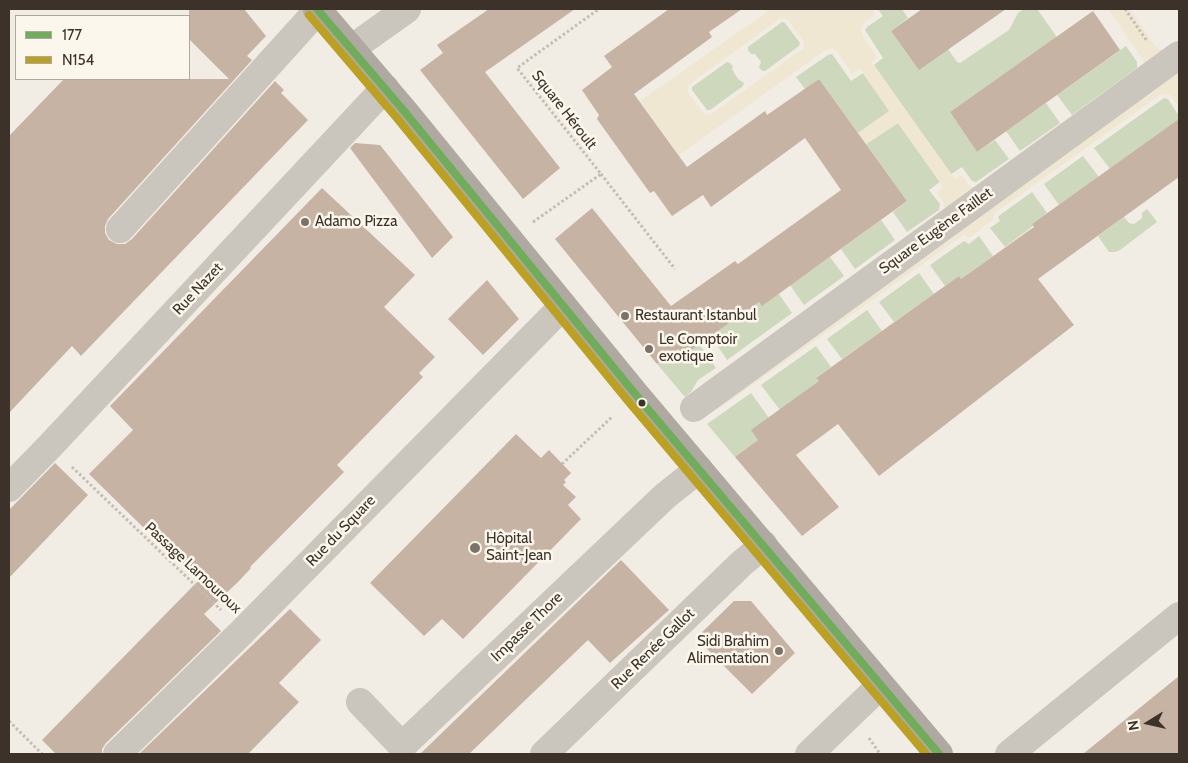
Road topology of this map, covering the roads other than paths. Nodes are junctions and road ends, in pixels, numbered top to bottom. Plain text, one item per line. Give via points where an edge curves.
1 (407, 9) edge
2 (318, 10) edge
3 (351, 49) junction
4 (1179, 55) edge
5 (385, 88) junction
6 (120, 229) dead end
7 (562, 306) junction
8 (694, 408) dead end
9 (698, 469) junction
10 (9, 488) edge
11 (764, 545) junction
12 (1179, 616) edge
13 (1179, 634) edge
14 (880, 686) junction
15 (360, 702) dead end
16 (117, 754) edge
17 (544, 754) edge
18 (809, 754) edge
19 (939, 754) edge
20 (1009, 754) edge
21 (1035, 754) edge

1 - 3 street
2 - 3 main road
2 - 6 street
3 - 5 main road
4 - 8 street, Square Eugène Faillet
5 - 7 main road
5 - 10 street, Rue Nazet
7 - 9 main road
7 - 16 street, Rue du Square via 243,631
9 - 11 main road
9 - 15 street, Impasse Thore via 665,496 402,746
11 - 14 main road
11 - 17 street, Rue Renée Gallot
12 - 20 street
13 - 21 street
14 - 18 street
14 - 19 main road

